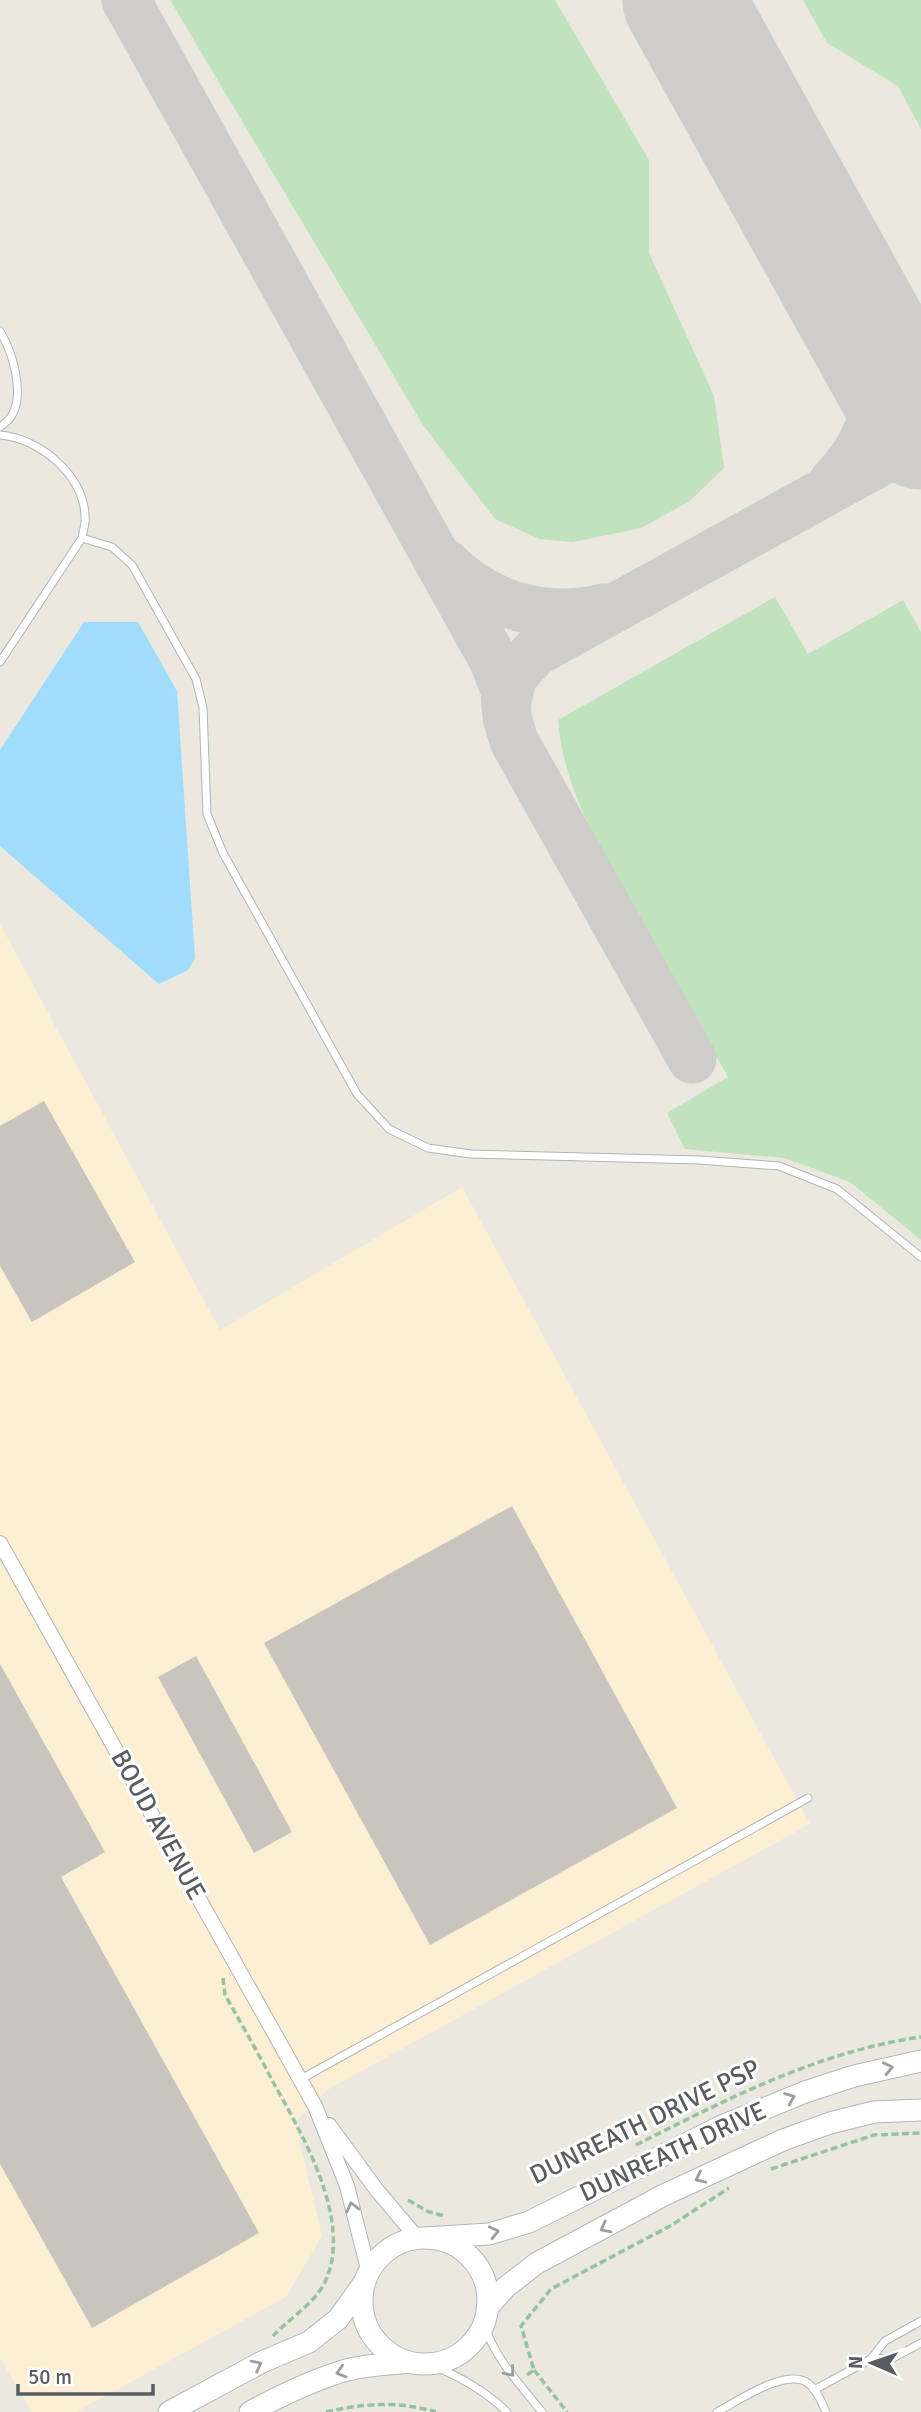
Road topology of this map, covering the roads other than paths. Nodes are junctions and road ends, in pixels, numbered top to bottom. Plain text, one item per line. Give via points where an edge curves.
1 (0, 331) edge
2 (0, 427) edge
3 (0, 435) edge
4 (82, 538) junction
5 (0, 662) edge
6 (921, 1257) edge
7 (0, 1543) edge
8 (808, 1798) dead end
9 (921, 2061) edge
10 (300, 2080) junction
11 (315, 2106) junction
12 (921, 2110) edge
13 (422, 2238) junction
14 (367, 2277) junction
15 (485, 2316) junction
16 (921, 2321) edge
17 (921, 2343) edge
18 (871, 2359) junction
19 (408, 2362) junction
20 (430, 2364) junction
21 (814, 2390) junction
22 (169, 2412) edge
23 (250, 2412) edge
24 (507, 2412) edge
25 (541, 2412) edge
26 (717, 2412) edge
27 (826, 2412) edge

1 - 2 lane via 12,357 16,396 13,414
3 - 4 lane via 32,444 69,475 82,499
4 - 5 lane
4 - 6 lane via 112,548 132,565 196,679 204,708 207,814 223,853 357,1094 389,1129 428,1148 471,1154 779,1166 837,1189
7 - 10 street, BOUD AVENUE
8 - 10 lane
13 -> 9 main road, DUNREATH DRIVE via 489,2234 529,2222 733,2121 854,2076
10 - 11 street, BOUD AVENUE
11 - 13 street, BOUD AVENUE via 376,2189
14 -> 11 street, BOUD AVENUE via 347,2186
12 -> 15 main road, DUNREATH DRIVE via 874,2112 830,2123 664,2195 537,2263 506,2287
13 - 14 main road via 389,2249
13 - 15 main road via 446,2242 465,2252 479,2268 486,2288
14 - 19 main road via 362,2301 365,2322 390,2354
22 -> 14 main road via 309,2342 338,2319
15 - 20 main road via 468,2347 451,2359
15 -> 25 lane via 488,2339 500,2360
16 - 18 lane via 885,2341
17 - 18 lane via 892,2358
18 - 21 lane
19 - 20 main road
19 -> 23 main road via 338,2372
20 - 24 lane via 482,2391
21 - 26 lane via 801,2379 780,2380
21 - 27 lane

